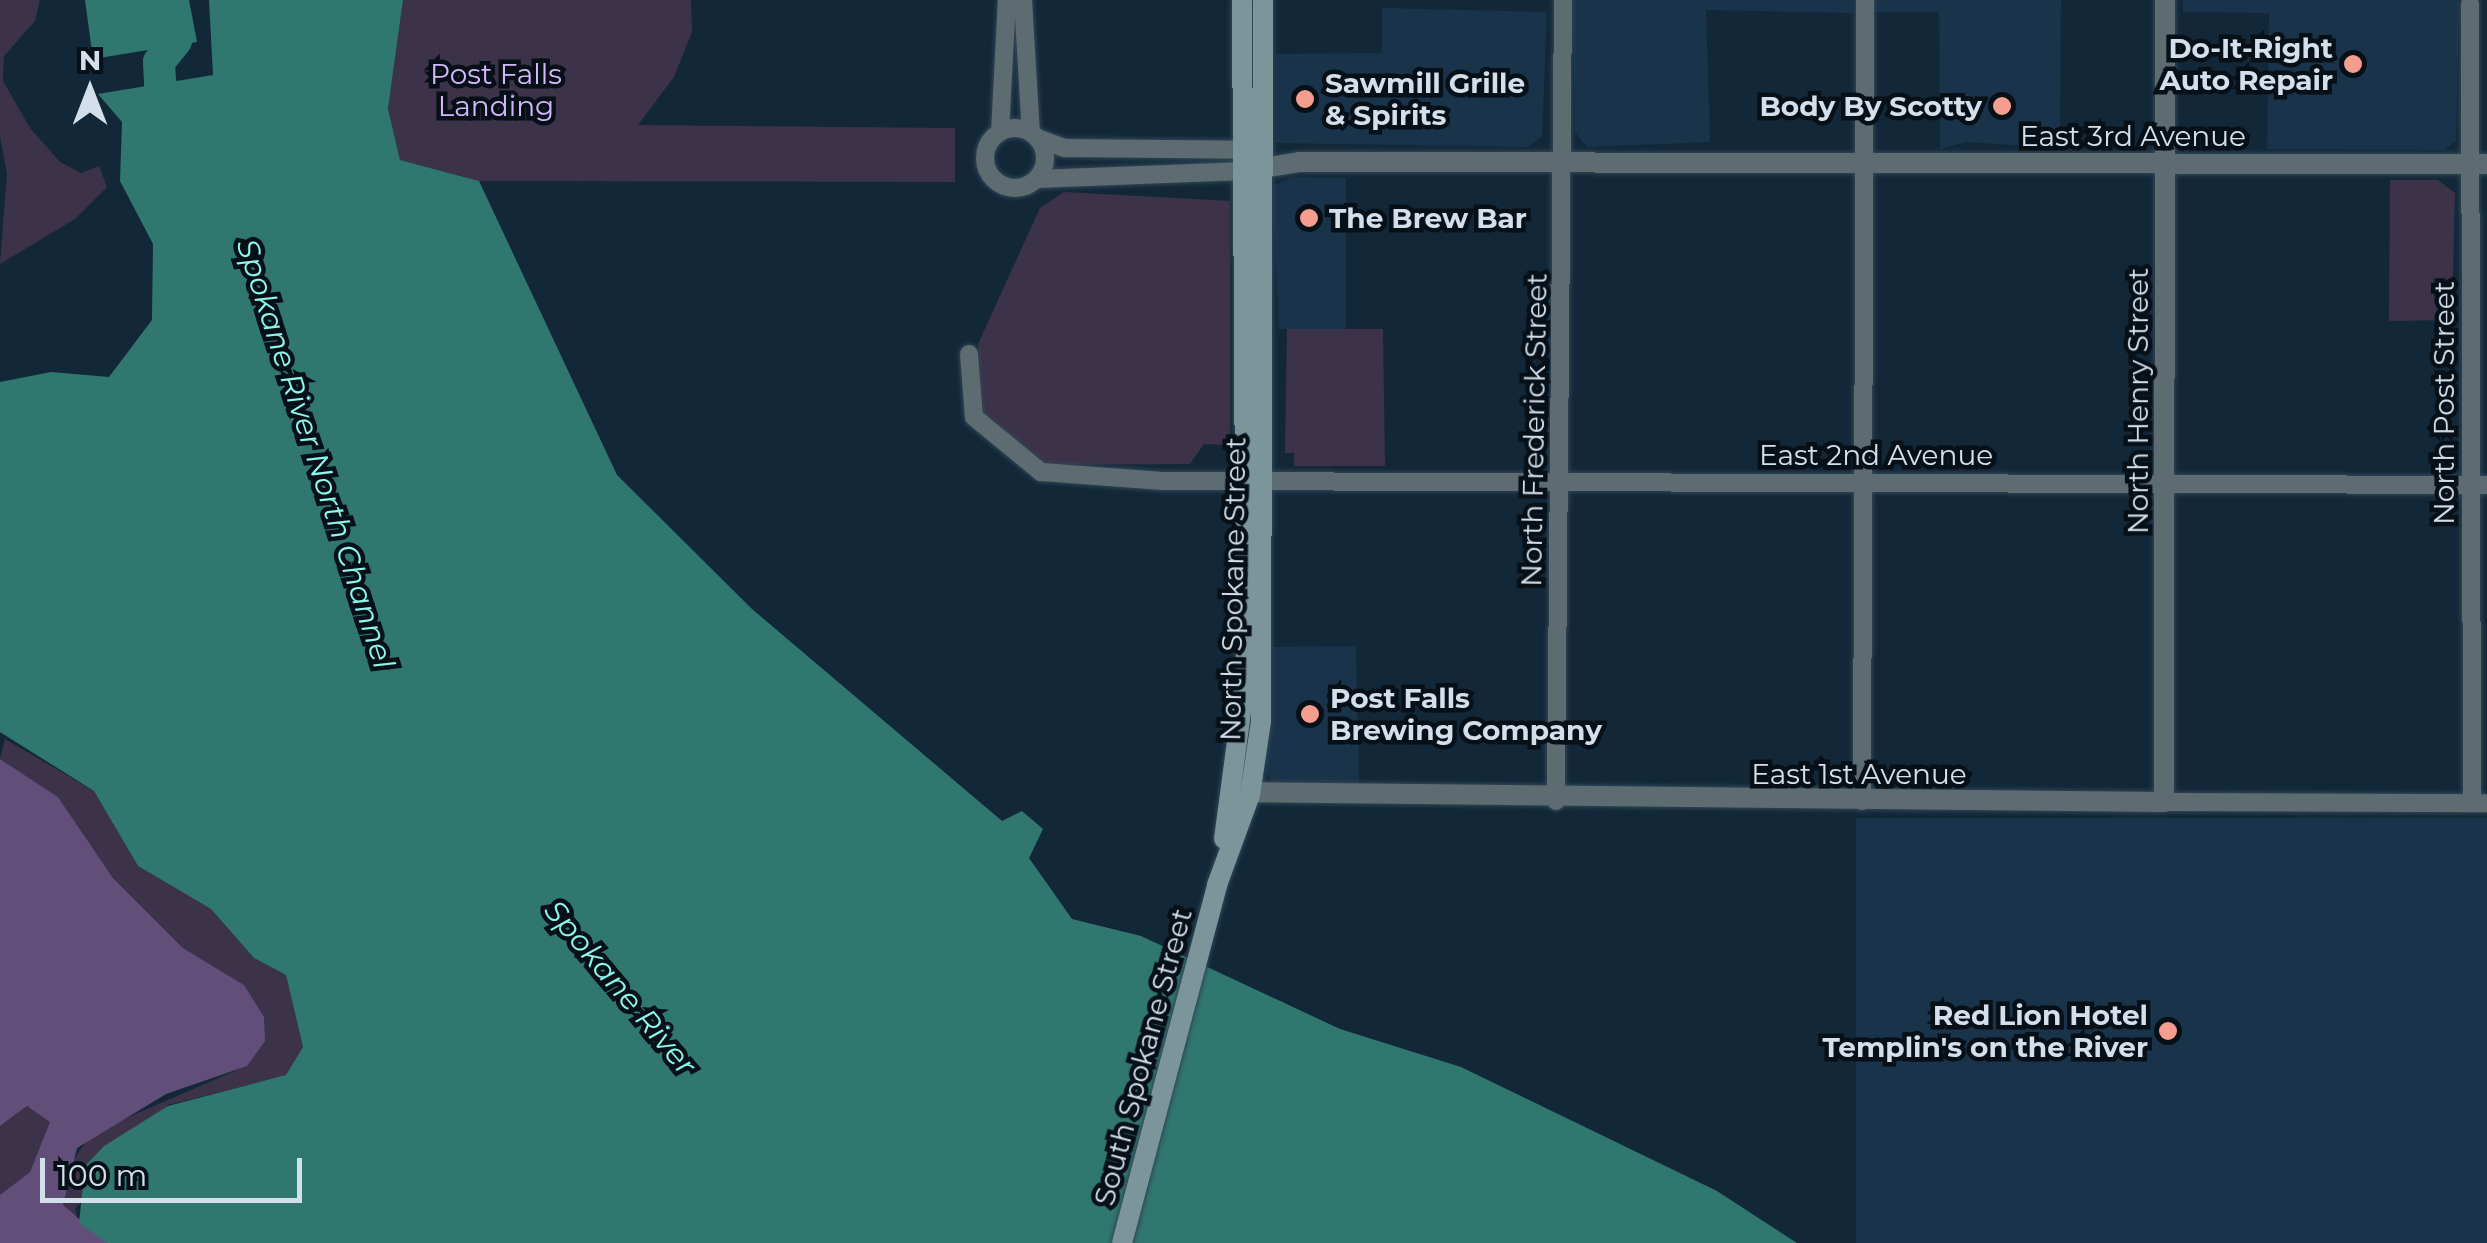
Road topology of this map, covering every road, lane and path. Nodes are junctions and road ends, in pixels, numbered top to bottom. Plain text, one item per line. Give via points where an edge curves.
1 (1007, 0) edge
2 (1023, 0) edge
3 (1242, 0) edge
4 (1263, 0) edge
5 (1563, 0) edge
6 (1865, 0) edge
7 (2166, 0) edge
8 (2470, 4) dead end
9 (1000, 132) junction
10 (1034, 135) junction
11 (1254, 161) junction
12 (1562, 162) junction
13 (1864, 163) junction
14 (2165, 163) junction
15 (2479, 164) edge
16 (1037, 179) junction
17 (969, 354) dead end
18 (1255, 481) junction
19 (1858, 482) junction
20 (2166, 482) junction
21 (1561, 483) junction
22 (2478, 485) edge
23 (1241, 794) junction
24 (1556, 801) junction
25 (1862, 801) junction
26 (2164, 802) junction
27 (2480, 803) edge
28 (1217, 885) joint
29 (1122, 1243) edge

1 - 9 street
2 - 10 street
3 - 11 main road, North Spokane Street
4 - 11 main road, North Spokane Street
5 - 12 street, North Frederick Street
6 - 13 street
7 - 14 street, North Henry Street
8 - 15 street, North Post Street
9 - 10 street
9 - 16 street via 986,152 992,176 1011,188
10 - 11 street via 1075,149
10 - 16 street via 1045,162
11 - 12 street, East 3rd Avenue
11 - 16 street
11 - 18 main road, North Spokane Street
12 - 13 street, East 3rd Avenue
12 - 21 street, North Frederick Street
13 - 14 street, East 3rd Avenue
13 - 19 street
14 - 15 street, East 3rd Avenue
14 - 20 street, North Henry Street
15 - 22 street, North Post Street
17 - 18 street, East 2nd Avenue via 974,417 1034,471
18 - 21 street, East 2nd Avenue
18 - 23 main road, North Spokane Street via 1264,686
19 - 20 street, East 2nd Avenue
19 - 21 street, East 2nd Avenue
19 - 25 street
20 - 22 street, East 2nd Avenue
20 - 26 street, North Henry Street
21 - 24 street, North Frederick Street
22 - 27 street, North Post Street
23 - 24 street, East 1st Avenue
23 - 28 main road, North Spokane Street
24 - 25 street, East 1st Avenue
25 - 26 street, East 1st Avenue
26 - 27 street, East 1st Avenue
28 - 29 main road, South Spokane Street

